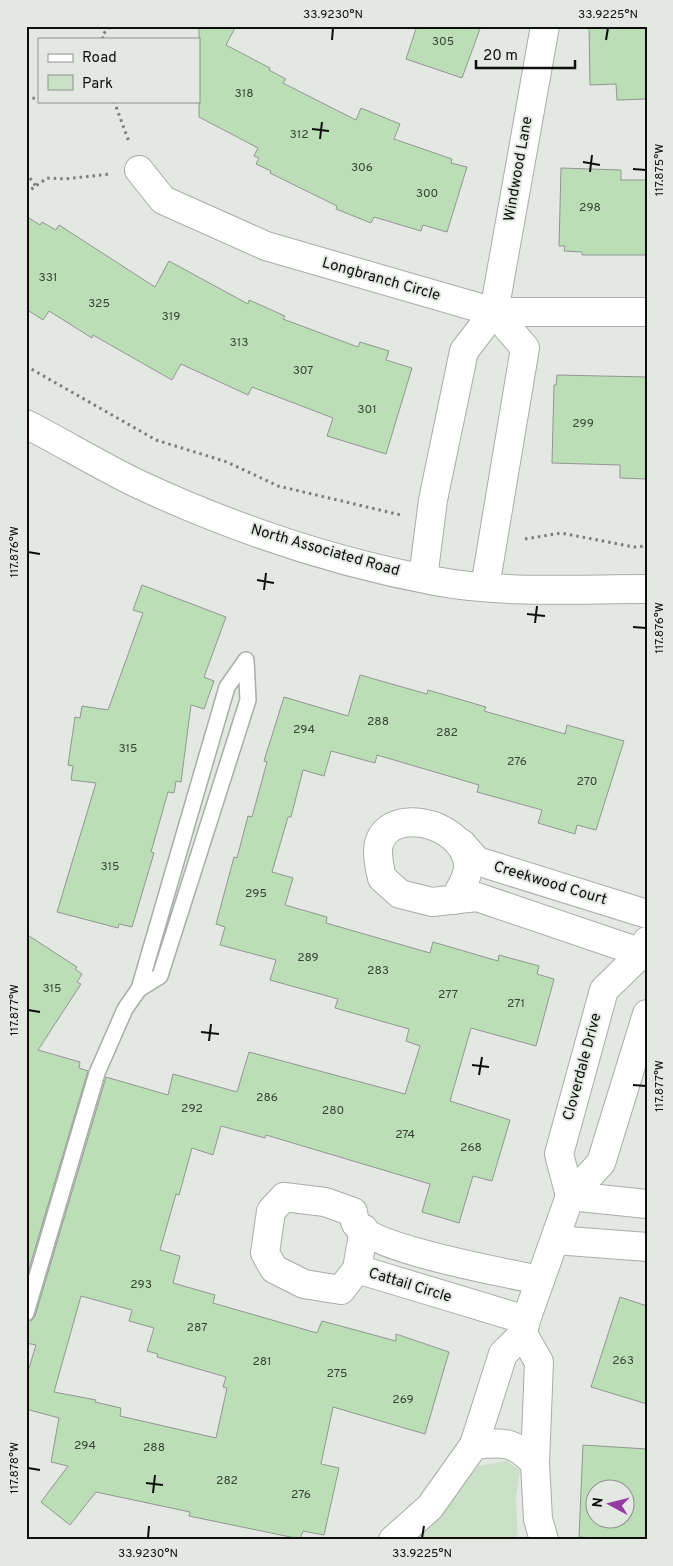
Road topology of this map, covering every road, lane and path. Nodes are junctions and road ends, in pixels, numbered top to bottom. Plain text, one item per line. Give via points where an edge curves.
1 (111, 26) edge
2 (544, 26) edge
3 (102, 37) edge
4 (114, 102) edge
5 (139, 170) junction
6 (26, 173) edge
7 (36, 186) junction
8 (26, 193) edge
9 (494, 312) junction
10 (647, 312) edge
11 (26, 366) edge
12 (26, 424) edge
13 (430, 524) junction
14 (492, 544) junction
15 (647, 546) edge
16 (423, 578) junction
17 (485, 588) junction
18 (647, 590) edge
19 (461, 843) junction
20 (454, 900) junction
21 (647, 914) edge
22 (645, 953) edge
23 (139, 989) junction
24 (647, 1014) edge
25 (570, 1196) junction
26 (647, 1204) edge
27 (364, 1230) junction
28 (555, 1240) junction
29 (647, 1247) edge
30 (357, 1269) junction
31 (540, 1280) junction
32 (26, 1313) edge
33 (524, 1327) junction
34 (474, 1445) junction
35 (535, 1463) junction
36 (392, 1540) edge
37 (544, 1540) edge

1 - 3 path
2 - 9 street, Windwood Lane
4 - 5 path
5 - 7 path via 65,179 47,178
5 - 9 street, Longbranch Circle via 163,200 266,246
6 - 7 path
7 - 8 path
9 - 10 street, Longbranch Circle
9 - 13 street, Windwood Lane via 464,351
9 - 14 street via 525,348
11 - 13 path via 156,440 227,462 278,486 379,508
12 - 16 street, North Associated Road via 136,483 225,521 329,556
13 - 16 street, Windwood Lane
14 - 15 path via 561,534 634,547
14 - 17 street
16 - 17 street, North Associated Road
17 - 18 street, North Associated Road
19 - 20 street via 468,865 465,880
19 - 20 street, Creekwood Court via 440,826 403,821 386,831 378,850 382,878 400,894 432,902
19 - 21 street, Creekwood Court via 477,861
20 - 22 street, Creekwood Court via 477,898
22 - 25 street, Cloverdale Drive via 604,990 559,1154
23 - 23 lane via 160,976 248,700 246,660 227,687
23 - 32 lane via 125,1010 97,1072
24 - 25 street via 601,1163
25 - 26 street
25 - 28 street
27 - 30 street
27 - 30 street, Cattail Circle via 356,1224 353,1212 325,1202 284,1197 271,1211 265,1253 274,1269 304,1284 341,1290
27 - 31 street, Cattail Circle via 381,1241 412,1250
28 - 29 street
28 - 31 street
30 - 33 street, Cattail Circle
31 - 33 street
33 - 34 street via 503,1354
33 - 35 street via 539,1362
34 - 35 street via 502,1442 519,1447
34 - 36 street via 430,1507
35 - 37 street via 538,1519

